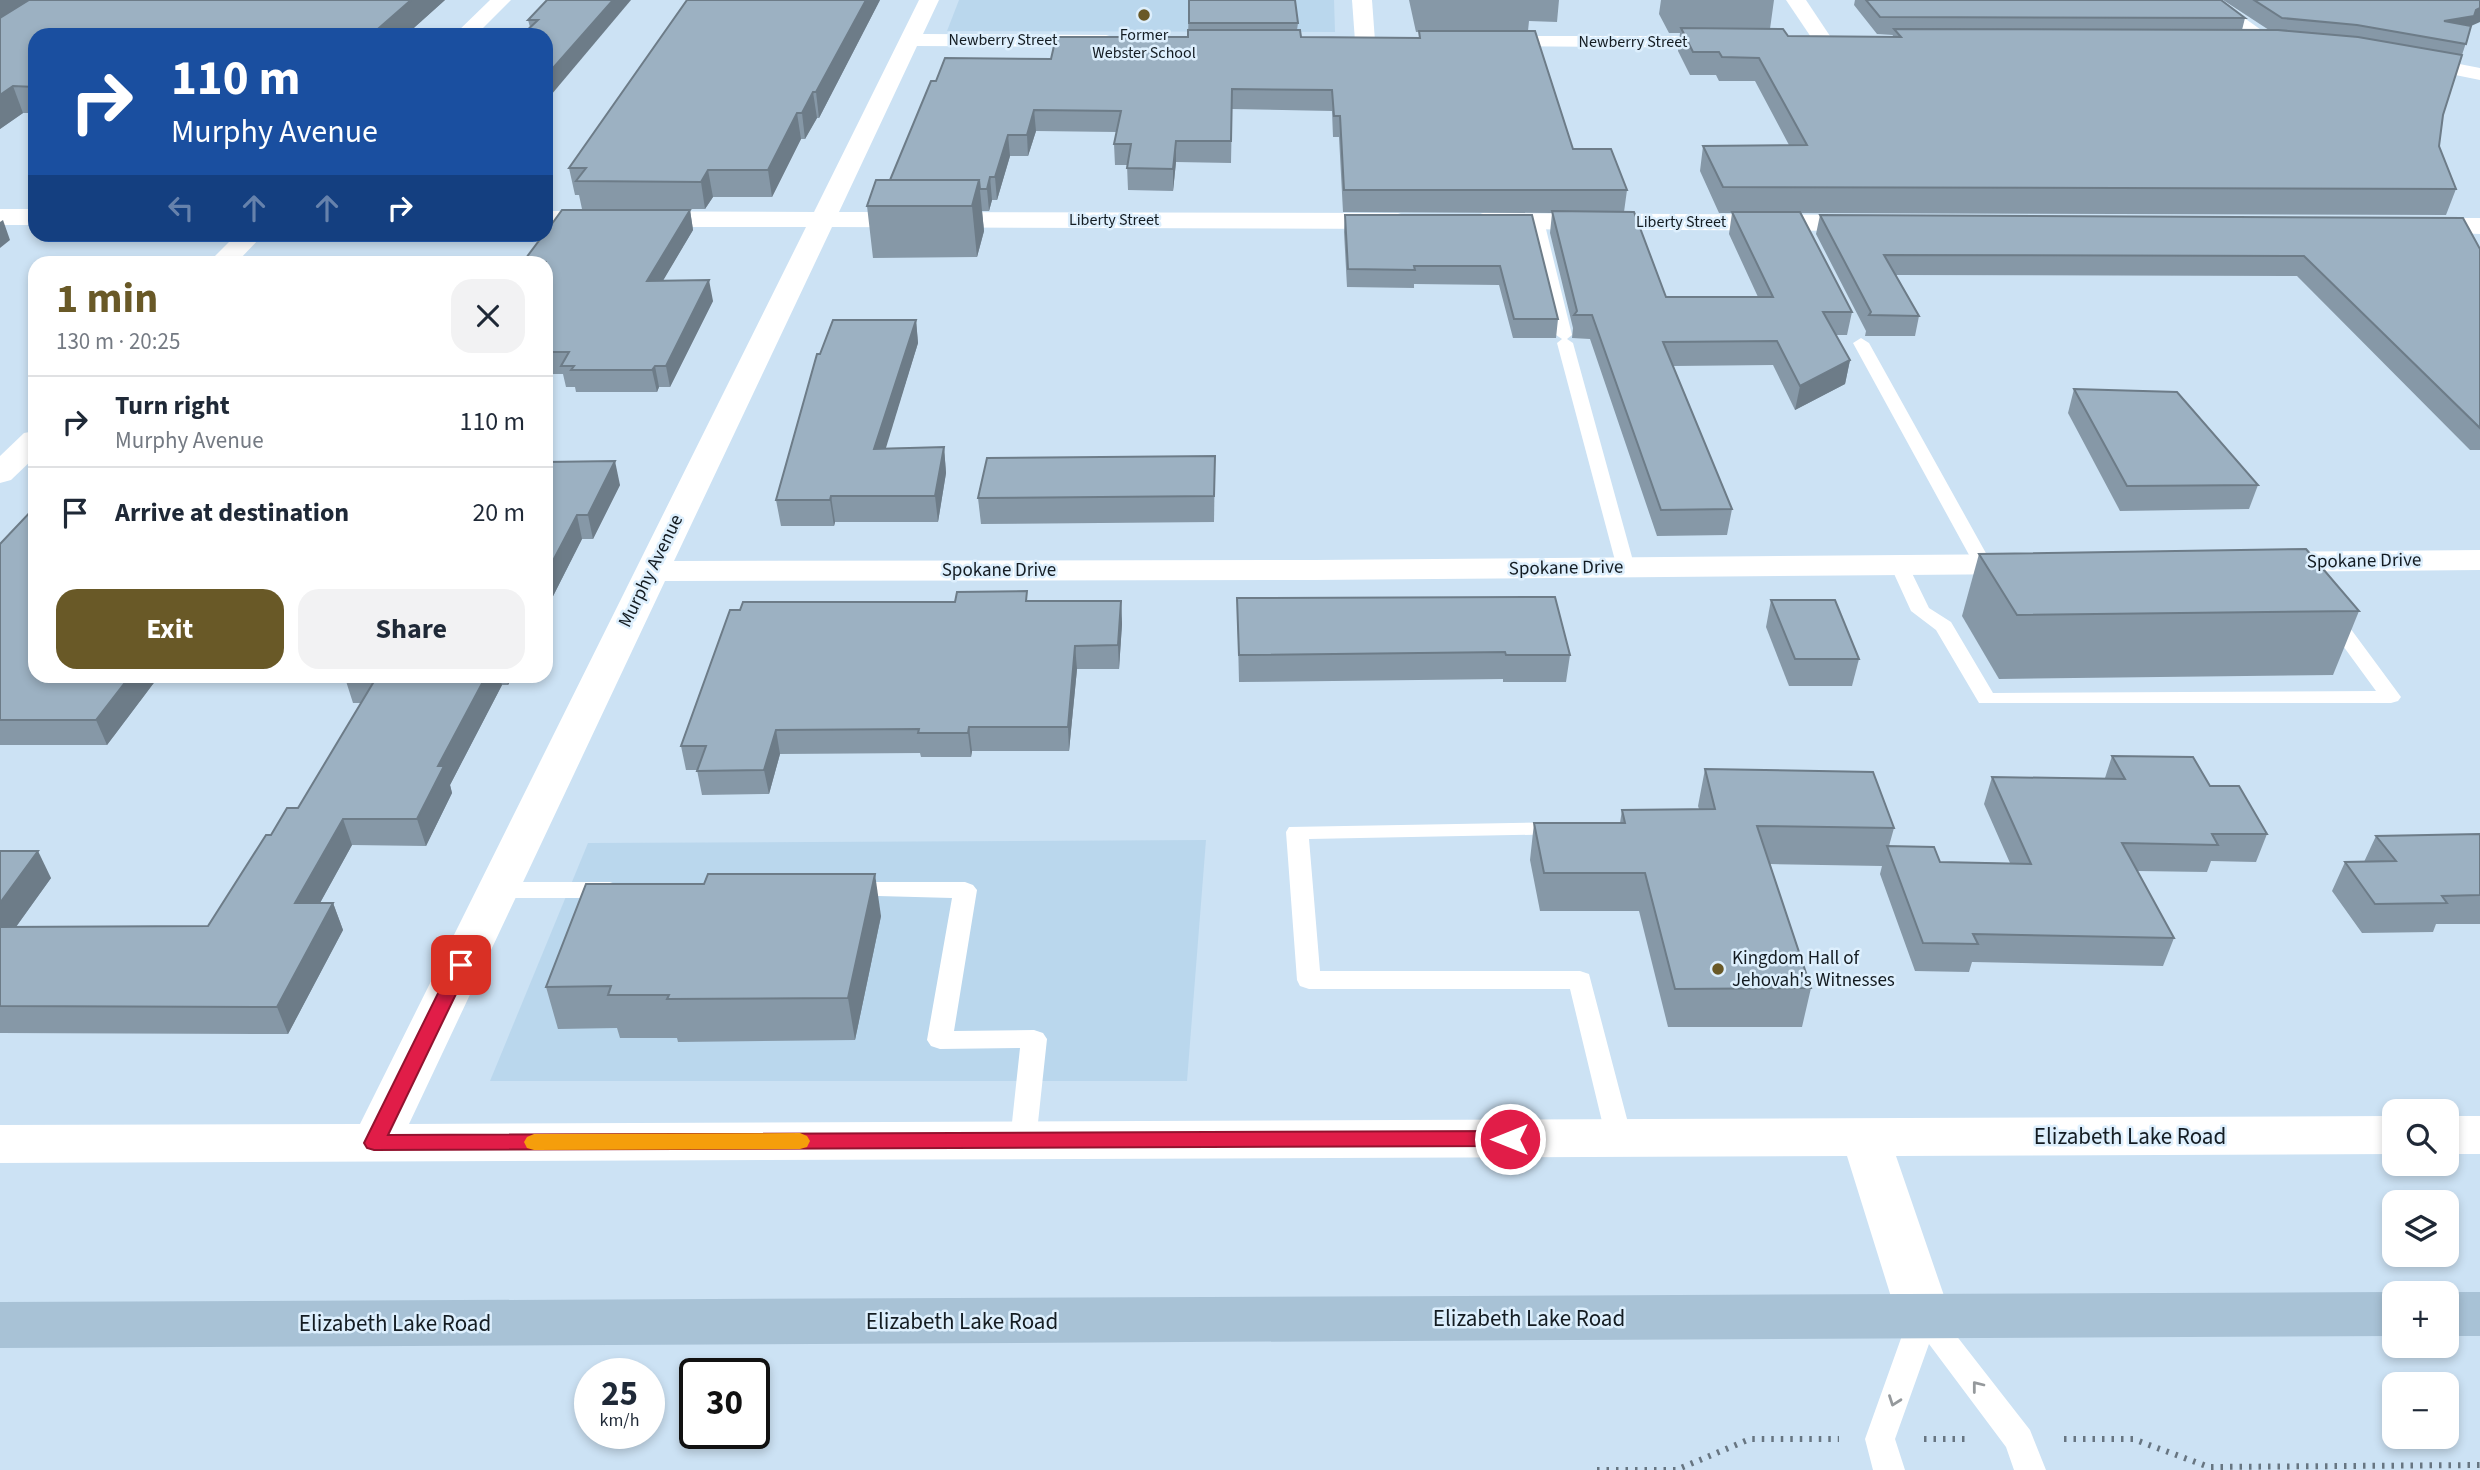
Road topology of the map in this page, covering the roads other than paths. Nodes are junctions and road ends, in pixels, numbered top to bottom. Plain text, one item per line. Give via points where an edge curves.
1 (501, 0) edge
2 (929, 0) edge
3 (1362, 0) edge
4 (1796, 0) edge
5 (2206, 0) edge
6 (471, 28) edge
7 (909, 40) junction
8 (1128, 41) edge
9 (1339, 41) edge
10 (1461, 41) edge
11 (1748, 42) edge
12 (1822, 42) edge
13 (2241, 44) edge
14 (2391, 57) edge
15 (2480, 74) edge
16 (0, 217) edge
17 (28, 217) edge
18 (553, 219) edge
19 (821, 219) junction
20 (1427, 221) edge
21 (1455, 221) edge
22 (1537, 221) junction
23 (1898, 223) edge
24 (2387, 226) edge
25 (2480, 226) edge
26 (243, 242) edge
27 (228, 256) edge
28 (1861, 343) dead end
29 (28, 447) edge
30 (0, 473) edge
31 (2480, 560) edge
32 (2238, 562) edge
33 (1983, 564) junction
34 (2063, 564) edge
35 (1899, 565) junction
36 (1626, 568) junction
37 (652, 570) junction
38 (2319, 599) edge
39 (1580, 829) edge
40 (497, 890) junction
41 (631, 890) edge
42 (826, 890) edge
43 (2382, 1135) edge
44 (2459, 1135) edge
45 (2480, 1135) edge
46 (1619, 1138) junction
47 (1866, 1138) junction
48 (1023, 1141) junction
49 (0, 1143) edge
50 (374, 1143) junction
51 (2382, 1314) edge
52 (2459, 1314) edge
53 (2480, 1314) edge
54 (1924, 1316) junction
55 (0, 1325) edge
56 (1889, 1470) edge
57 (2029, 1470) edge

1 - 6 street
2 - 7 street, Murphy Avenue
3 - 9 street via 1372,41
4 - 12 street
5 - 13 street via 2281,44
7 - 8 street, Newberry Street
7 - 19 street, Murphy Avenue
10 - 11 street, Newberry Street
14 - 15 street
16 - 17 street
18 - 19 street, Liberty Street
19 - 20 street, Liberty Street
19 - 37 street, Murphy Avenue
21 - 22 street, Liberty Street
22 - 23 street, Liberty Street via 1803,228
22 - 36 lane
24 - 25 street
26 - 27 street
28 - 33 lane
29 - 30 street
31 - 32 street, Spokane Drive via 2298,570
33 - 34 street, Spokane Drive
33 - 35 street, Spokane Drive
35 - 36 street, Spokane Drive
35 - 38 lane via 1921,611 1944,626 1986,699 2391,697
36 - 37 street, Spokane Drive
37 - 40 street, Murphy Avenue
39 - 46 lane via 1297,832 1309,980 1580,980
40 - 41 lane
40 - 50 street, Murphy Avenue
42 - 48 lane via 965,890 940,1040 1034,1040
43 - 47 street, Elizabeth Lake Road
44 - 45 street
46 - 47 street, Elizabeth Lake Road
46 - 48 street, Elizabeth Lake Road
47 - 54 street
48 - 50 street, Elizabeth Lake Road
49 - 50 street, Elizabeth Lake Road
51 - 54 main road, Elizabeth Lake Road
52 - 53 main road
54 - 55 main road, Elizabeth Lake Road
54 -> 56 lane via 1880,1439
57 -> 54 lane via 2019,1440

